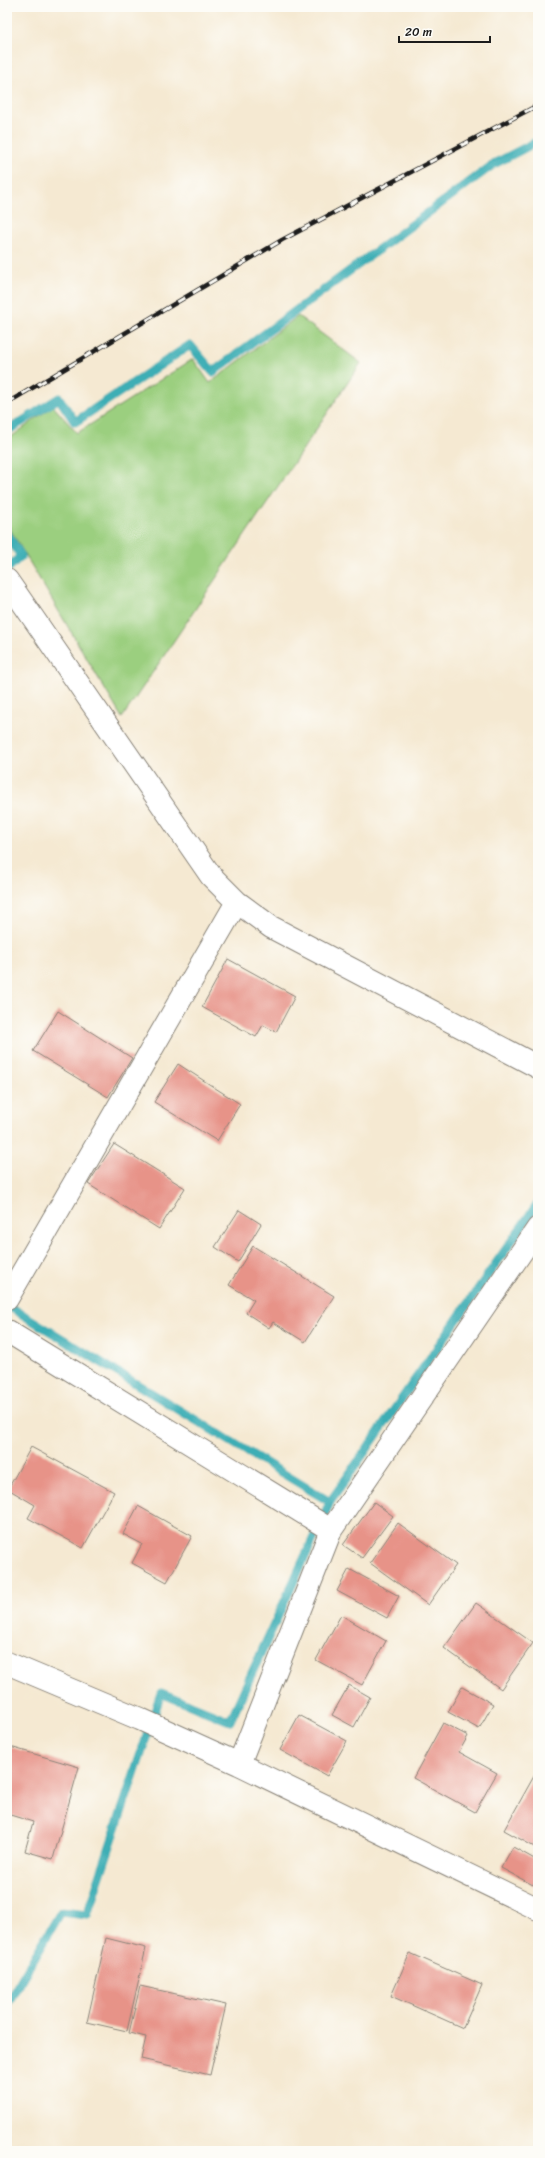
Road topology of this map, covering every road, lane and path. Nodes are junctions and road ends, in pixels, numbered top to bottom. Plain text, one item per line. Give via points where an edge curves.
1 (7, 580) edge
2 (237, 902) junction
3 (538, 1067) edge
4 (538, 1228) edge
5 (9, 1295) edge
6 (7, 1331) edge
7 (331, 1530) junction
8 (7, 1663) edge
9 (239, 1764) junction
10 (538, 1909) edge

1 - 2 street via 211,876
2 - 3 street via 271,927
2 - 5 street
4 - 7 street
6 - 7 street
7 - 9 street
8 - 9 street
9 - 10 street

